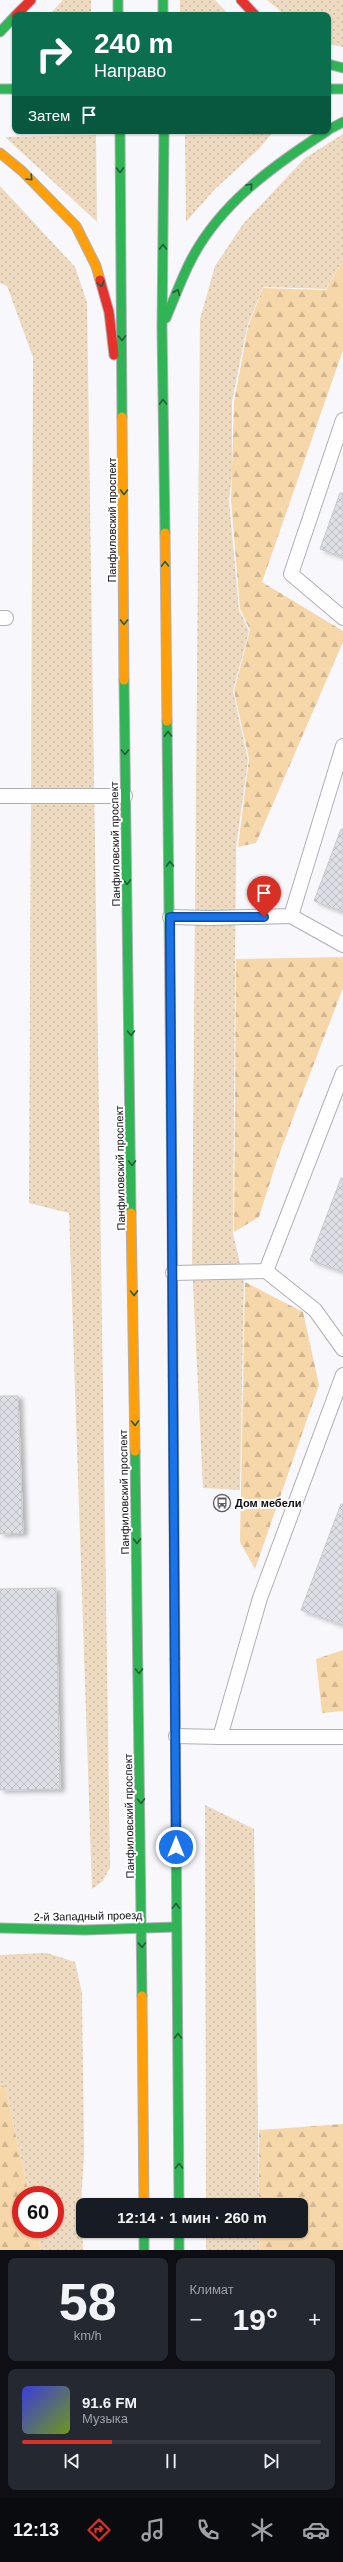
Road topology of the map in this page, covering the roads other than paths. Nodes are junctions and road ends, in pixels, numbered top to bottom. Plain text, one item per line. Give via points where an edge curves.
1 (31, 0) edge
2 (118, 0) edge
3 (163, 0) edge
4 (241, 0) edge
5 (20, 12) edge
6 (118, 12) edge
7 (163, 12) edge
8 (252, 12) edge
9 (12, 20) edge
10 (0, 32) edge
11 (331, 65) edge
12 (343, 68) edge
13 (0, 89) edge
14 (12, 89) edge
15 (331, 89) edge
16 (343, 89) edge
17 (343, 122) edge
18 (331, 129) edge
19 (120, 134) edge
20 (164, 134) edge
21 (322, 134) edge
22 (0, 153) edge
23 (162, 328) junction
24 (343, 420) edge
25 (124, 453) junction
26 (343, 618) edge
27 (343, 746) edge
28 (0, 796) edge
29 (125, 796) junction
30 (291, 916) junction
31 (170, 917) junction
32 (343, 945) edge
33 (343, 1074) edge
34 (266, 1271) junction
35 (173, 1273) junction
36 (343, 1349) edge
37 (343, 1375) edge
38 (176, 1736) junction
39 (220, 1737) junction
40 (343, 1737) edge
41 (142, 1927) junction
42 (176, 1927) junction
43 (0, 1928) edge
44 (144, 2198) edge
45 (179, 2198) edge
46 (144, 2238) edge
47 (179, 2238) edge
48 (144, 2250) edge
49 (179, 2250) edge

1 - 5 main road
2 - 6 main road
3 - 7 main road
4 - 8 main road
9 - 10 main road
11 - 12 main road
13 - 14 main road
15 - 16 main road
17 - 18 main road
19 -> 25 main road, Панфиловский проспект
23 -> 20 main road
23 -> 21 main road via 190,260 216,223 255,181 280,161
22 -> 25 main road via 22,171 76,226 96,266 109,312
31 -> 23 main road
24 - 26 lane via 291,574
25 -> 29 main road, Панфиловский проспект
27 - 30 lane
28 - 29 lane
29 -> 41 main road, Панфиловский проспект via 130,994
30 - 31 lane
30 - 32 lane
31 - 35 main road
33 - 34 lane
34 - 35 lane
34 - 36 lane via 315,1310
35 - 38 main road
37 - 39 lane via 260,1598
38 - 39 lane
42 -> 38 main road
39 - 40 lane
41 - 42 main road, 2-й Западный проезд
41 - 43 main road, 2-й Западный проезд via 85,1930
41 -> 44 main road, Панфиловский проспект
45 -> 42 main road
46 - 48 main road
47 - 49 main road

